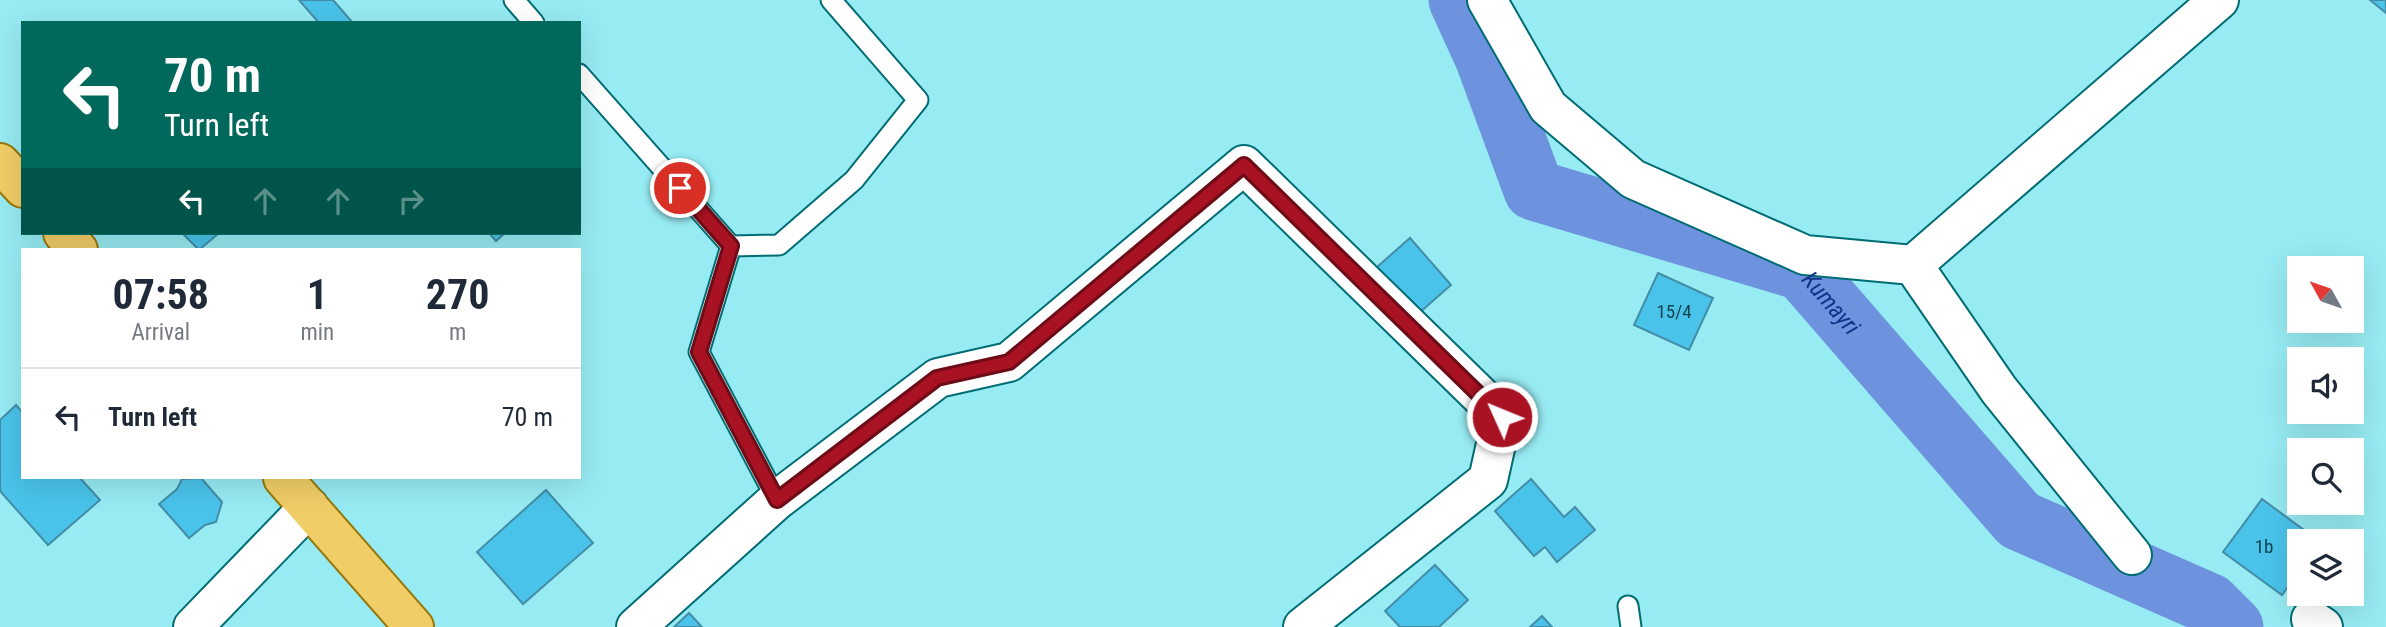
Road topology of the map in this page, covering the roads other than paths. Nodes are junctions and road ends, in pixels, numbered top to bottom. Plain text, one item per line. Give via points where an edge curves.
1 (514, 0) edge
2 (831, 0) edge
3 (1487, 0) edge
4 (2219, 0) edge
5 (532, 21) edge
6 (581, 76) edge
7 (0, 163) edge
8 (21, 186) edge
9 (731, 246) junction
10 (1913, 265) junction
11 (284, 479) edge
12 (777, 500) junction
13 (309, 507) junction
14 (2132, 555) dead end
15 (1628, 606) dead end
16 (193, 627) edge
17 (414, 627) edge
18 (636, 627) edge
19 (1303, 627) edge
20 (1631, 627) edge

1 - 5 lane
2 - 9 lane via 918,100 854,180 779,245
3 - 10 street via 1548,107 1633,179 1805,255
4 - 10 street
6 - 9 lane
7 - 8 main road
9 - 12 lane via 699,352
10 - 14 street via 1999,390
11 - 13 main road
12 - 18 street
12 - 19 street via 937,378 1009,362 1244,165 1502,417 1488,480
13 - 16 street
13 - 17 main road
15 - 20 lane

